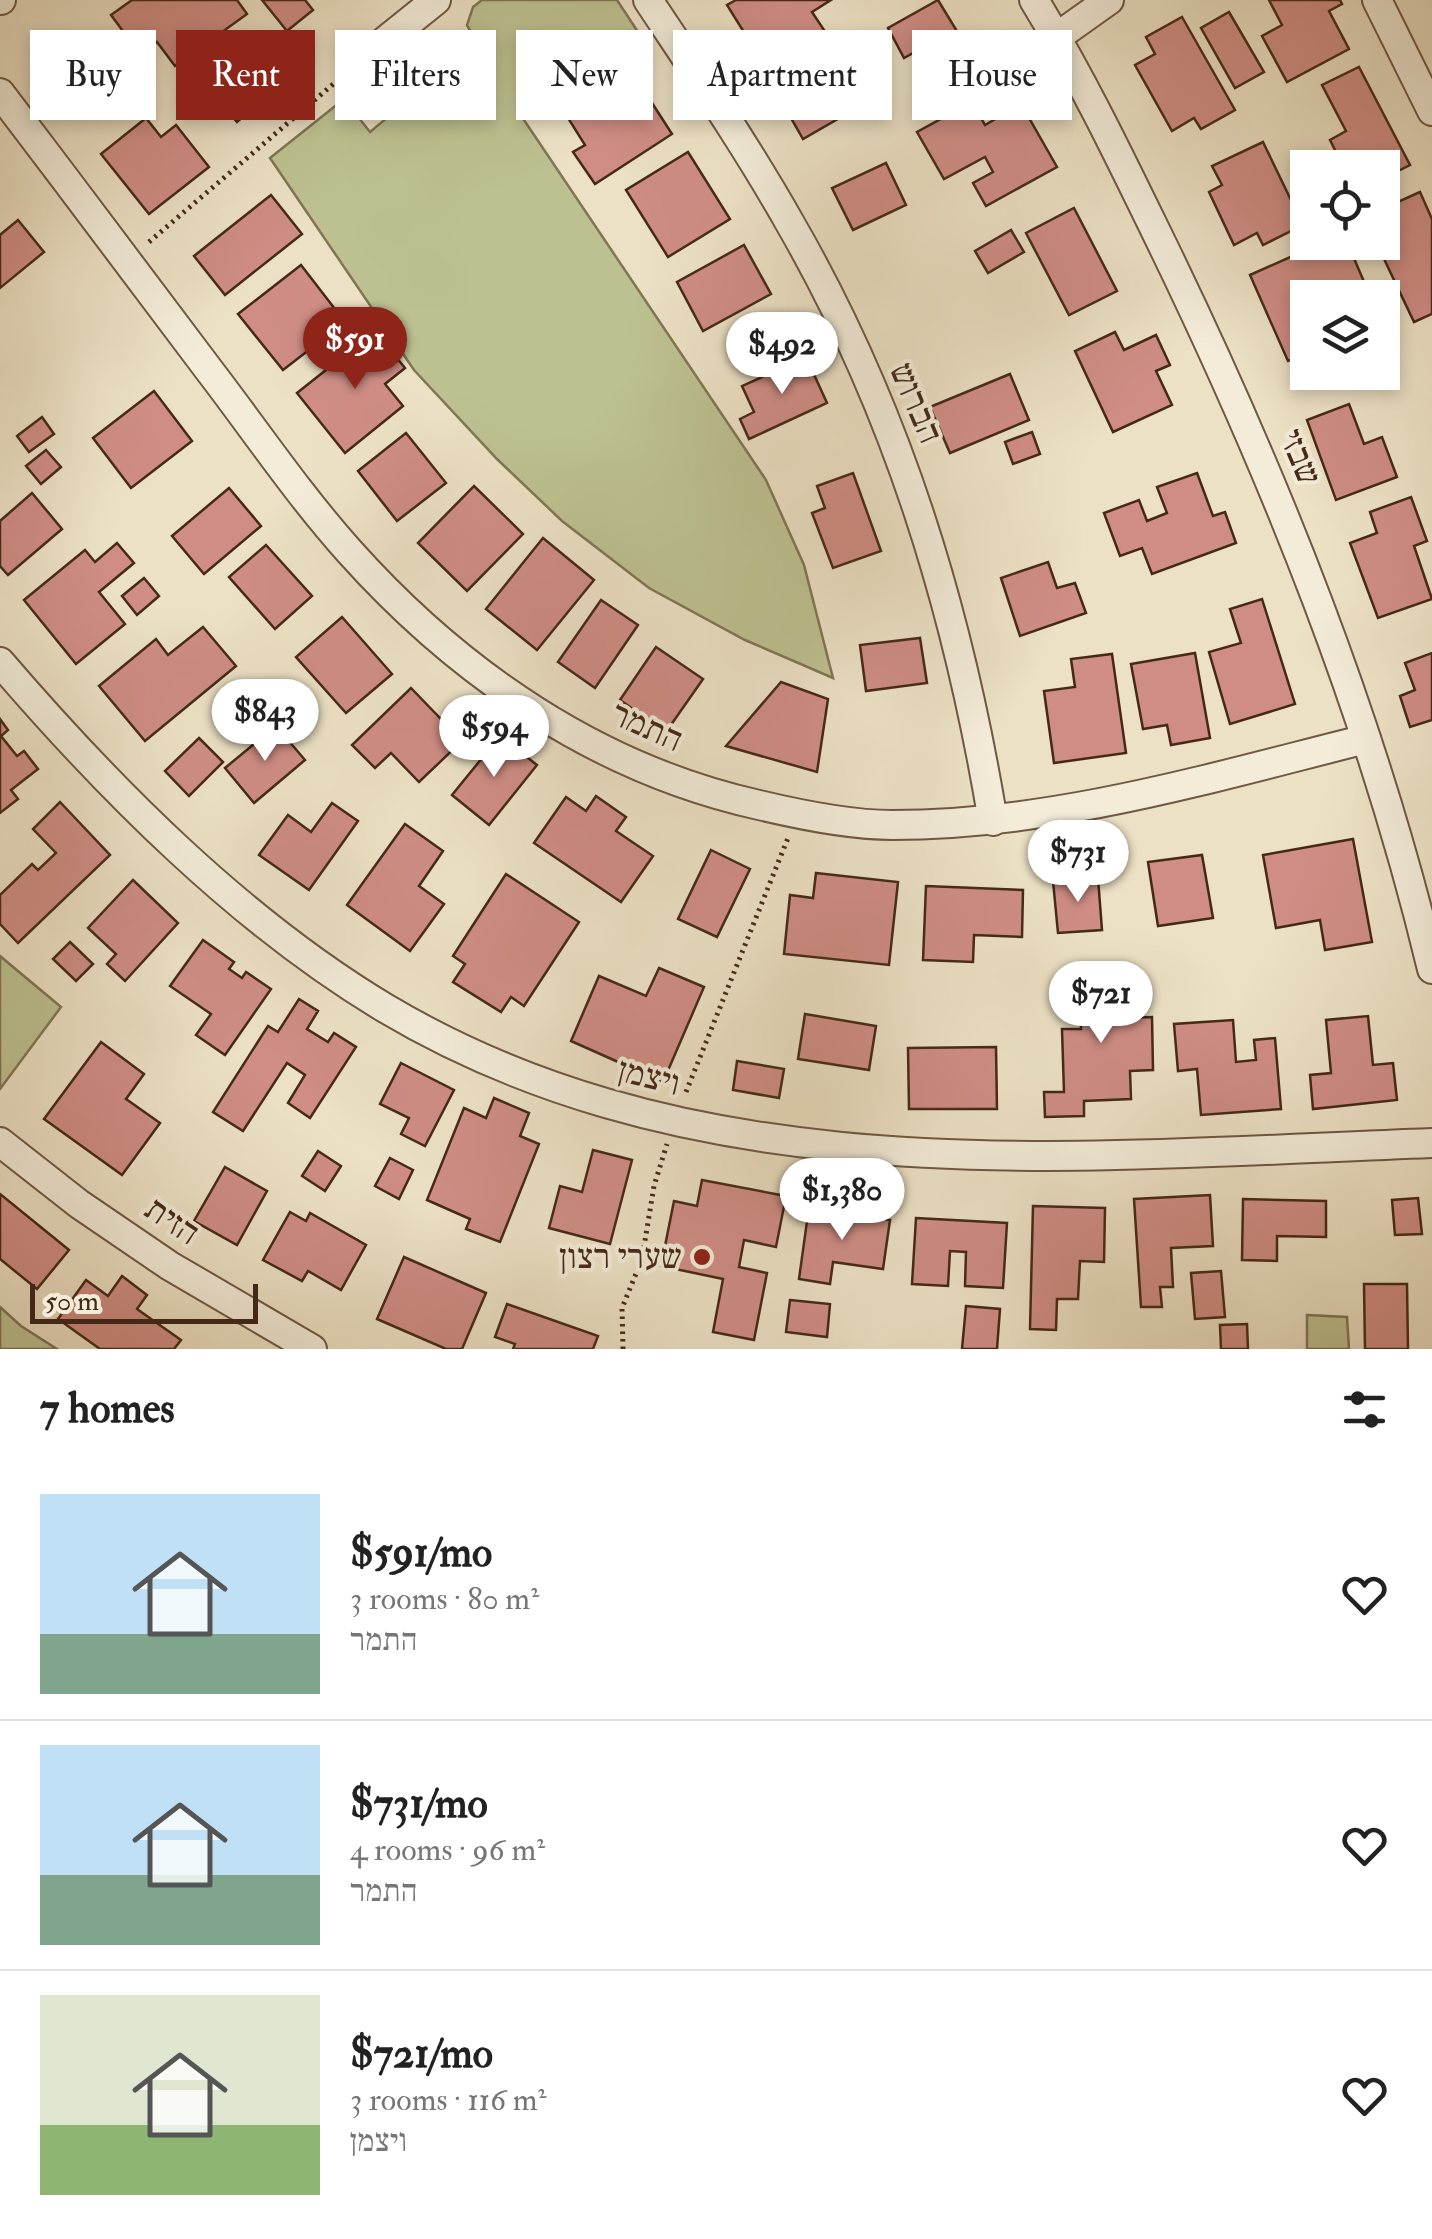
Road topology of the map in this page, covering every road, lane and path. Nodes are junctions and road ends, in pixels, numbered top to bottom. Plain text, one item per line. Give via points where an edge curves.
1 (436, 0) edge
2 (648, 0) edge
3 (1034, 0) edge
4 (1109, 0) edge
5 (1376, 0) edge
6 (399, 30) edge
7 (1052, 30) edge
8 (1066, 30) edge
9 (1072, 69) edge
10 (335, 83) edge
11 (0, 92) edge
12 (1432, 111) edge
13 (126, 260) junction
14 (0, 662) edge
15 (1366, 739) junction
16 (798, 814) junction
17 (993, 820) junction
18 (1432, 969) edge
19 (673, 1122) junction
20 (0, 1142) edge
21 (1432, 1143) edge
22 (312, 1349) edge
23 (623, 1349) edge

1 - 6 street
2 - 17 street, הברוש via 794,228 892,438 954,624
3 - 7 street, שבזי
4 - 8 street
5 - 12 street
9 - 15 street, שבזי via 1264,464
10 - 13 path
11 - 13 street, התמר
13 - 16 street, התמר via 348,550 435,636 502,690 578,738 659,776
14 - 19 street, ויצמן via 136,808 318,964 386,1009 517,1074
15 - 17 street, התמר via 1119,800
15 - 18 street, שבזי
16 - 17 street, התמר via 887,826
16 - 19 path
19 - 21 street, ויצמן via 835,1147 971,1155
19 - 23 path via 642,1259 622,1308
20 - 22 street, הזית via 170,1266

